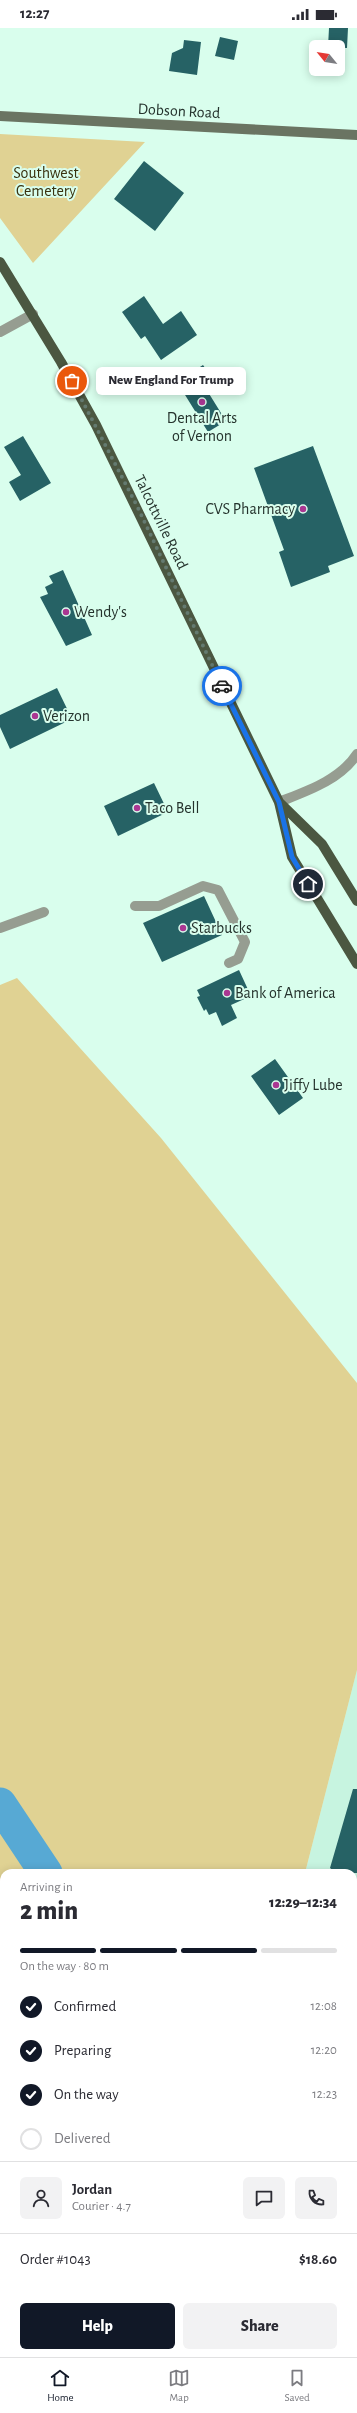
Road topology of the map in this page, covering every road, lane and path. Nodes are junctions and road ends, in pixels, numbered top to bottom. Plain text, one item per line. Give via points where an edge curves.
1 (0, 116) edge
2 (357, 135) edge
3 (0, 262) edge
4 (33, 314) junction
5 (0, 332) edge
6 (357, 754) edge
7 (279, 802) junction
8 (357, 901) edge
9 (135, 906) dead end
10 (44, 912) dead end
11 (0, 928) edge
12 (229, 963) dead end
13 (357, 964) edge

1 - 2 street, Dobson Road
3 - 4 main road, Talcottville Road
4 - 5 street
4 - 7 main road, Talcottville Road via 96,425
6 - 7 street via 351,764 321,785
7 - 8 main road, Talcottville Road via 322,844
7 - 13 main road, Talcottville Road via 292,857
9 - 12 street via 159,906 203,886 218,890 245,942 238,958
10 - 11 street

